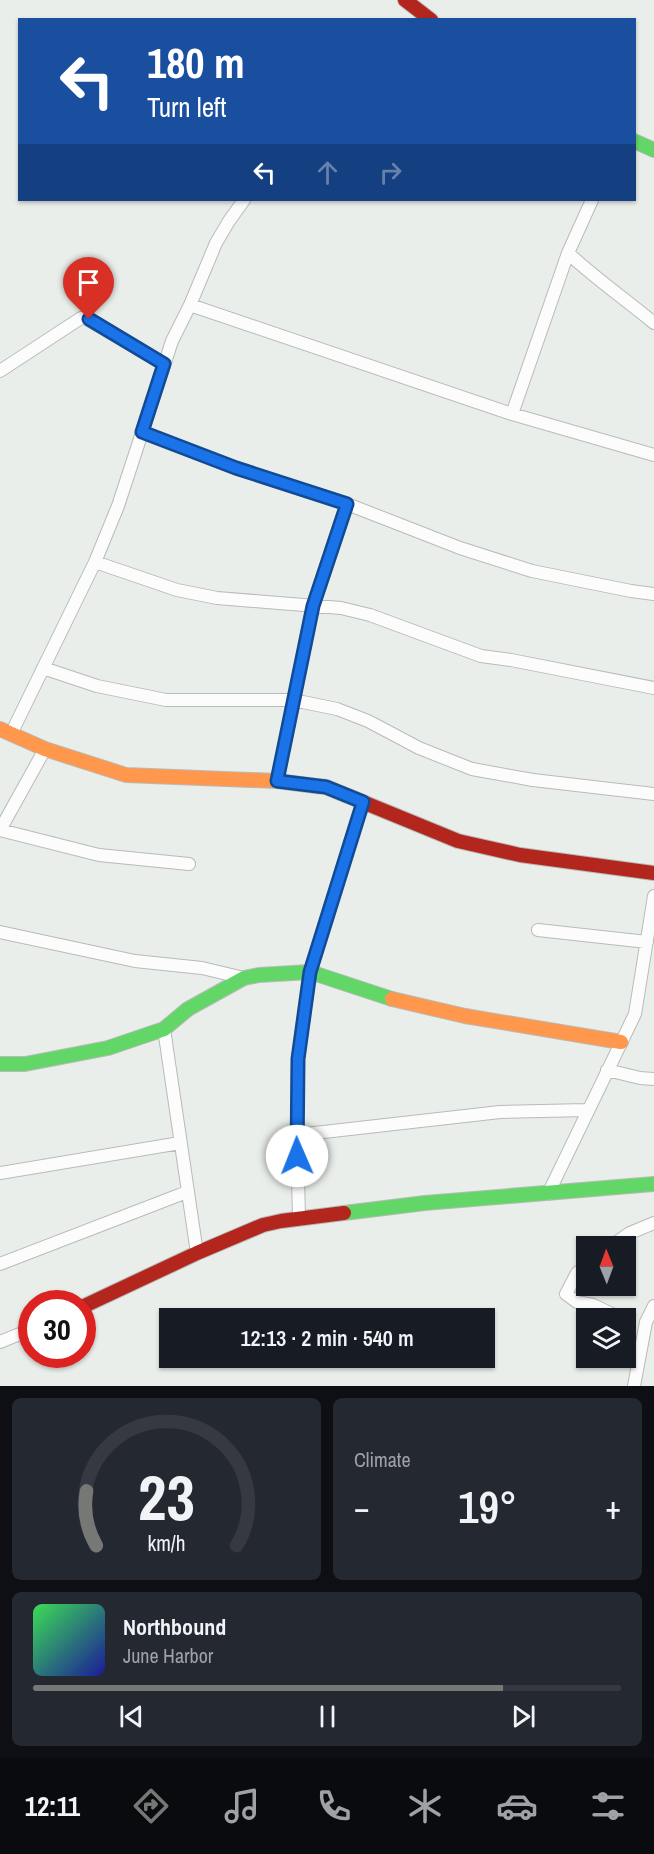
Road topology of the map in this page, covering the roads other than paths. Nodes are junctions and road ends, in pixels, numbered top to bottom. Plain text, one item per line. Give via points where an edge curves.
1 (405, 0) edge
2 (428, 18) edge
3 (636, 142) edge
4 (654, 150) edge
5 (243, 201) edge
6 (592, 201) edge
7 (568, 253) junction
8 (190, 305) junction
9 (654, 323) edge
10 (164, 364) junction
11 (0, 371) edge
12 (512, 414) junction
13 (142, 432) junction
14 (654, 455) edge
15 (347, 504) junction
16 (95, 562) junction
17 (654, 594) edge
18 (313, 606) junction
19 (44, 668) junction
20 (654, 688) edge
21 (293, 700) junction
22 (6, 731) edge
23 (45, 749) junction
24 (277, 781) junction
25 (654, 794) edge
26 (363, 802) junction
27 (0, 830) edge
28 (189, 864) dead end
29 (654, 873) edge
30 (654, 896) edge
31 (538, 930) dead end
32 (0, 932) edge
33 (647, 942) junction
34 (310, 972) junction
35 (648, 973) edge
36 (244, 978) junction
37 (164, 1029) junction
38 (621, 1041) junction
39 (0, 1064) edge
40 (607, 1070) junction
41 (654, 1080) edge
42 (587, 1110) junction
43 (297, 1135) junction
44 (180, 1143) junction
45 (0, 1173) edge
46 (654, 1184) edge
47 (187, 1192) junction
48 (548, 1194) junction
49 (299, 1219) junction
50 (654, 1223) edge
51 (626, 1236) edge
52 (197, 1253) junction
53 (0, 1264) edge
54 (576, 1275) edge
55 (96, 1300) edge
56 (654, 1306) edge
57 (599, 1308) edge
58 (18, 1335) edge
59 (0, 1342) edge
60 (634, 1386) edge

1 - 2 street
3 - 4 street
5 - 8 street via 216,243
6 - 7 street
7 - 9 street
7 - 12 street
8 - 10 street
8 - 12 street
10 - 11 street via 81,318
10 - 13 street
12 - 14 street
13 - 15 street
13 - 16 street
15 - 17 street via 460,548 532,570
15 - 18 street
16 - 18 street via 177,590 217,598
16 - 19 street
18 - 20 street via 370,615 482,656
18 - 21 street
19 - 21 street via 97,686 166,700
19 - 22 street
21 - 24 street
21 - 25 street via 337,709 472,769
22 - 23 street
23 - 24 street via 126,775
23 - 27 street
24 - 26 street via 326,787
26 - 29 street via 458,841 520,855
26 - 34 street
27 - 28 street via 99,855
30 - 33 street
31 - 33 street
32 - 36 street via 135,961 202,968
33 - 35 street
34 - 36 street
34 - 38 street via 377,995 465,1016
34 - 43 street via 298,1059
35 - 38 street
36 - 37 street via 189,1009
37 - 39 street via 108,1048 25,1064
37 - 44 street
38 - 40 street
40 - 41 street
40 - 42 street
42 - 43 street via 500,1112
42 - 48 street
43 - 49 street
44 - 45 street
44 - 47 street
46 - 48 street
47 - 52 street
47 - 53 street
48 - 49 street via 425,1203
49 - 52 street via 263,1226
50 - 51 street
52 - 55 street
54 - 57 street via 566,1294 577,1302
56 - 60 street via 646,1322
58 - 59 street

